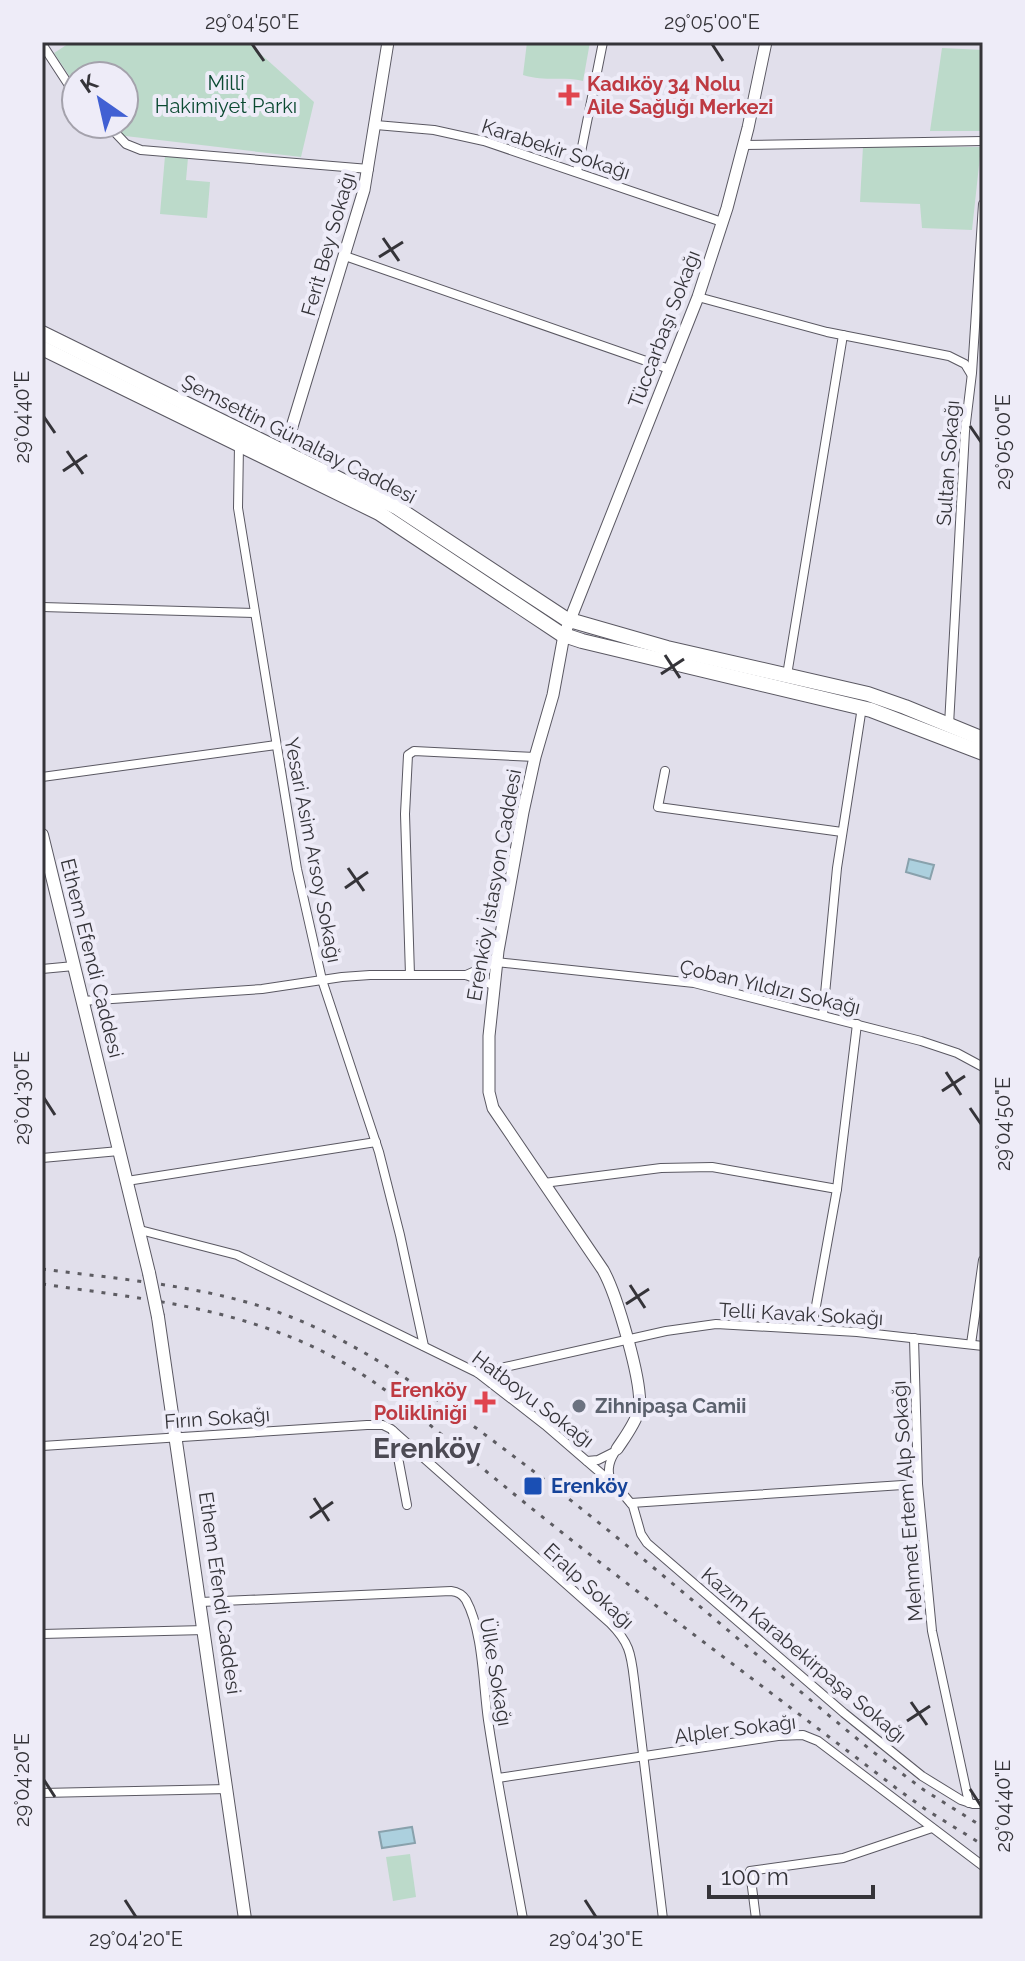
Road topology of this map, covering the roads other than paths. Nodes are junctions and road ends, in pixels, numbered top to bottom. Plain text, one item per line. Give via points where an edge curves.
1 (388, 42) edge
2 (603, 42) edge
3 (766, 42) edge
4 (42, 44) edge
5 (60, 72) edge
6 (376, 125) junction
7 (121, 140) edge
8 (983, 141) edge
9 (743, 145) junction
10 (369, 169) junction
11 (577, 172) junction
12 (983, 204) edge
13 (722, 222) junction
14 (345, 256) junction
15 (698, 297) junction
16 (42, 333) edge
17 (843, 335) junction
18 (973, 344) junction
19 (46, 352) edge
20 (949, 356) junction
21 (669, 369) junction
22 (971, 377) junction
23 (239, 445) junction
24 (284, 453) junction
25 (42, 607) edge
26 (254, 613) junction
27 (571, 621) junction
28 (564, 635) junction
29 (787, 675) junction
30 (862, 707) junction
31 (949, 725) junction
32 (983, 739) edge
33 (276, 745) junction
34 (983, 753) edge
35 (535, 757) junction
36 (665, 771) dead end
37 (42, 777) edge
38 (842, 832) junction
39 (42, 835) edge
40 (45, 862) edge
41 (496, 962) junction
42 (74, 966) junction
43 (42, 969) edge
44 (410, 975) junction
45 (466, 975) junction
46 (322, 980) junction
47 (493, 985) junction
48 (82, 1001) junction
49 (823, 1015) junction
50 (857, 1024) junction
51 (983, 1067) edge
52 (376, 1142) junction
53 (119, 1151) junction
54 (42, 1158) edge
55 (127, 1181) junction
56 (544, 1183) junction
57 (837, 1189) junction
58 (140, 1230) junction
59 (983, 1260) edge
60 (812, 1328) junction
61 (914, 1338) junction
62 (627, 1340) junction
63 (971, 1344) junction
64 (424, 1346) junction
65 (983, 1346) edge
66 (478, 1373) junction
67 (393, 1431) junction
68 (177, 1437) junction
69 (42, 1446) edge
70 (617, 1449) junction
71 (587, 1461) junction
72 (612, 1482) junction
73 (918, 1484) junction
74 (631, 1503) junction
75 (407, 1505) dead end
76 (201, 1602) junction
77 (205, 1630) junction
78 (42, 1634) edge
79 (644, 1756) junction
80 (498, 1778) junction
81 (228, 1789) junction
82 (42, 1793) edge
83 (969, 1803) junction
84 (983, 1804) edge
85 (932, 1828) junction
86 (983, 1866) edge
87 (245, 1919) edge
88 (523, 1919) edge
89 (663, 1919) edge
90 (756, 1919) edge

1 - 6 street, Ferit Bey Sokağı
2 - 11 street
3 - 9 street, Tüccarbaşı Sokağı
4 - 5 street
6 - 10 street, Ferit Bey Sokağı
6 - 11 street, Karabekir Sokağı via 454,133
7 - 10 street via 141,150
8 - 9 street
9 - 13 street, Tüccarbaşı Sokağı
10 - 14 street, Ferit Bey Sokağı
11 - 13 street, Karabekir Sokağı
12 - 18 street, Sultan Sokağı
13 - 15 street, Tüccarbaşı Sokağı
14 - 21 street
14 - 24 street, Ferit Bey Sokağı
15 - 17 street
15 - 21 street, Tüccarbaşı Sokağı
16 - 24 main road, Şemsettin Günaltay Caddesi
17 - 20 street
17 - 29 street
18 - 20 street via 963,354
18 - 22 street, Sultan Sokağı
19 - 23 main road, Şemsettin Günaltay Caddesi
20 - 22 street via 966,365
21 - 27 street, Tüccarbaşı Sokağı
22 - 31 street, Sultan Sokağı
23 - 26 street, Yesari Asim Arsoy Sokağı via 237,504
23 - 28 main road, Şemsettin Günaltay Caddesi via 385,517
24 - 27 main road, Şemsettin Günaltay Caddesi via 401,510
25 - 26 street
26 - 33 street, Yesari Asim Arsoy Sokağı
27 - 28 street
27 - 29 main road, Şemsettin Günaltay Caddesi
28 - 30 main road, Şemsettin Günaltay Caddesi
28 - 35 street, Erenköy İstasyon Caddesi
29 - 31 main road, Şemsettin Günaltay Caddesi via 876,697
30 - 34 main road, Şemsettin Günaltay Caddesi
30 - 38 street
31 - 32 main road, Şemsettin Günaltay Caddesi
33 - 37 street
33 - 46 street, Yesari Asim Arsoy Sokağı
35 - 41 street, Erenköy İstasyon Caddesi
35 - 44 street via 414,751 408,755
36 - 38 street via 658,807
38 - 49 street
39 - 40 main road, Ethem Efendi Caddesi
40 - 42 main road, Ethem Efendi Caddesi
41 - 45 street
41 - 47 street, Erenköy İstasyon Caddesi
41 - 49 street, Çoban Yıldızı Sokağı via 682,981
42 - 43 street
42 - 48 main road, Ethem Efendi Caddesi
44 - 45 street
44 - 46 street
45 - 47 street
46 - 48 street
46 - 52 street, Yesari Asim Arsoy Sokağı
47 - 56 street, Erenköy İstasyon Caddesi via 491,1104
48 - 53 main road, Ethem Efendi Caddesi
49 - 50 street, Çoban Yıldızı Sokağı
50 - 51 street, Çoban Yıldızı Sokağı via 941,1048
50 - 57 street
52 - 55 street
52 - 64 street, Yesari Asim Arsoy Sokağı
53 - 54 street
53 - 55 main road, Ethem Efendi Caddesi
55 - 58 main road, Ethem Efendi Caddesi
56 - 57 street via 712,1167
56 - 62 street, Erenköy İstasyon Caddesi via 607,1276
57 - 60 street
58 - 64 street, Hatboyu Sokağı via 237,1255
58 - 68 main road, Ethem Efendi Caddesi, bridge
59 - 63 street
60 - 61 street, Telli Kavak Sokağı
60 - 62 street, Telli Kavak Sokağı via 716,1324
61 - 63 street, Telli Kavak Sokağı
61 - 73 street, Mehmet Ertem Alp Sokağı
62 - 66 street, Telli Kavak Sokağı
62 - 70 street, Erenköy İstasyon Caddesi via 640,1405
63 - 65 street, Telli Kavak Sokağı
64 - 66 street, Hatboyu Sokağı
66 - 71 street, Hatboyu Sokağı
67 - 68 street, Fırın Sokağı via 375,1424
67 - 75 street
67 - 79 street, Eralp Sokağı via 628,1644
68 - 69 street, Fırın Sokağı
68 - 76 main road, Ethem Efendi Caddesi
70 - 71 street
70 - 72 street via 609,1466
71 - 72 street, Hatboyu Sokağı
72 - 74 street, Hatboyu Sokağı
73 - 74 street
73 - 83 street, Mehmet Ertem Alp Sokağı via 934,1649
74 - 83 street, Kazım Karabekirpaşa Sokağı via 647,1543 844,1713 914,1769
76 - 77 main road, Ethem Efendi Caddesi
76 - 80 street, Ülke Sokağı via 459,1593 477,1636
77 - 78 street
77 - 81 main road, Ethem Efendi Caddesi
79 - 80 street, Alpler Sokağı
79 - 85 street, Alpler Sokağı via 809,1736
79 - 89 street, Eralp Sokağı
80 - 88 street, Ülke Sokağı
81 - 82 street
81 - 87 main road, Ethem Efendi Caddesi
83 - 84 street, Kazım Karabekirpaşa Sokağı
85 - 86 street, Alpler Sokağı
85 - 90 street via 843,1858 750,1871

